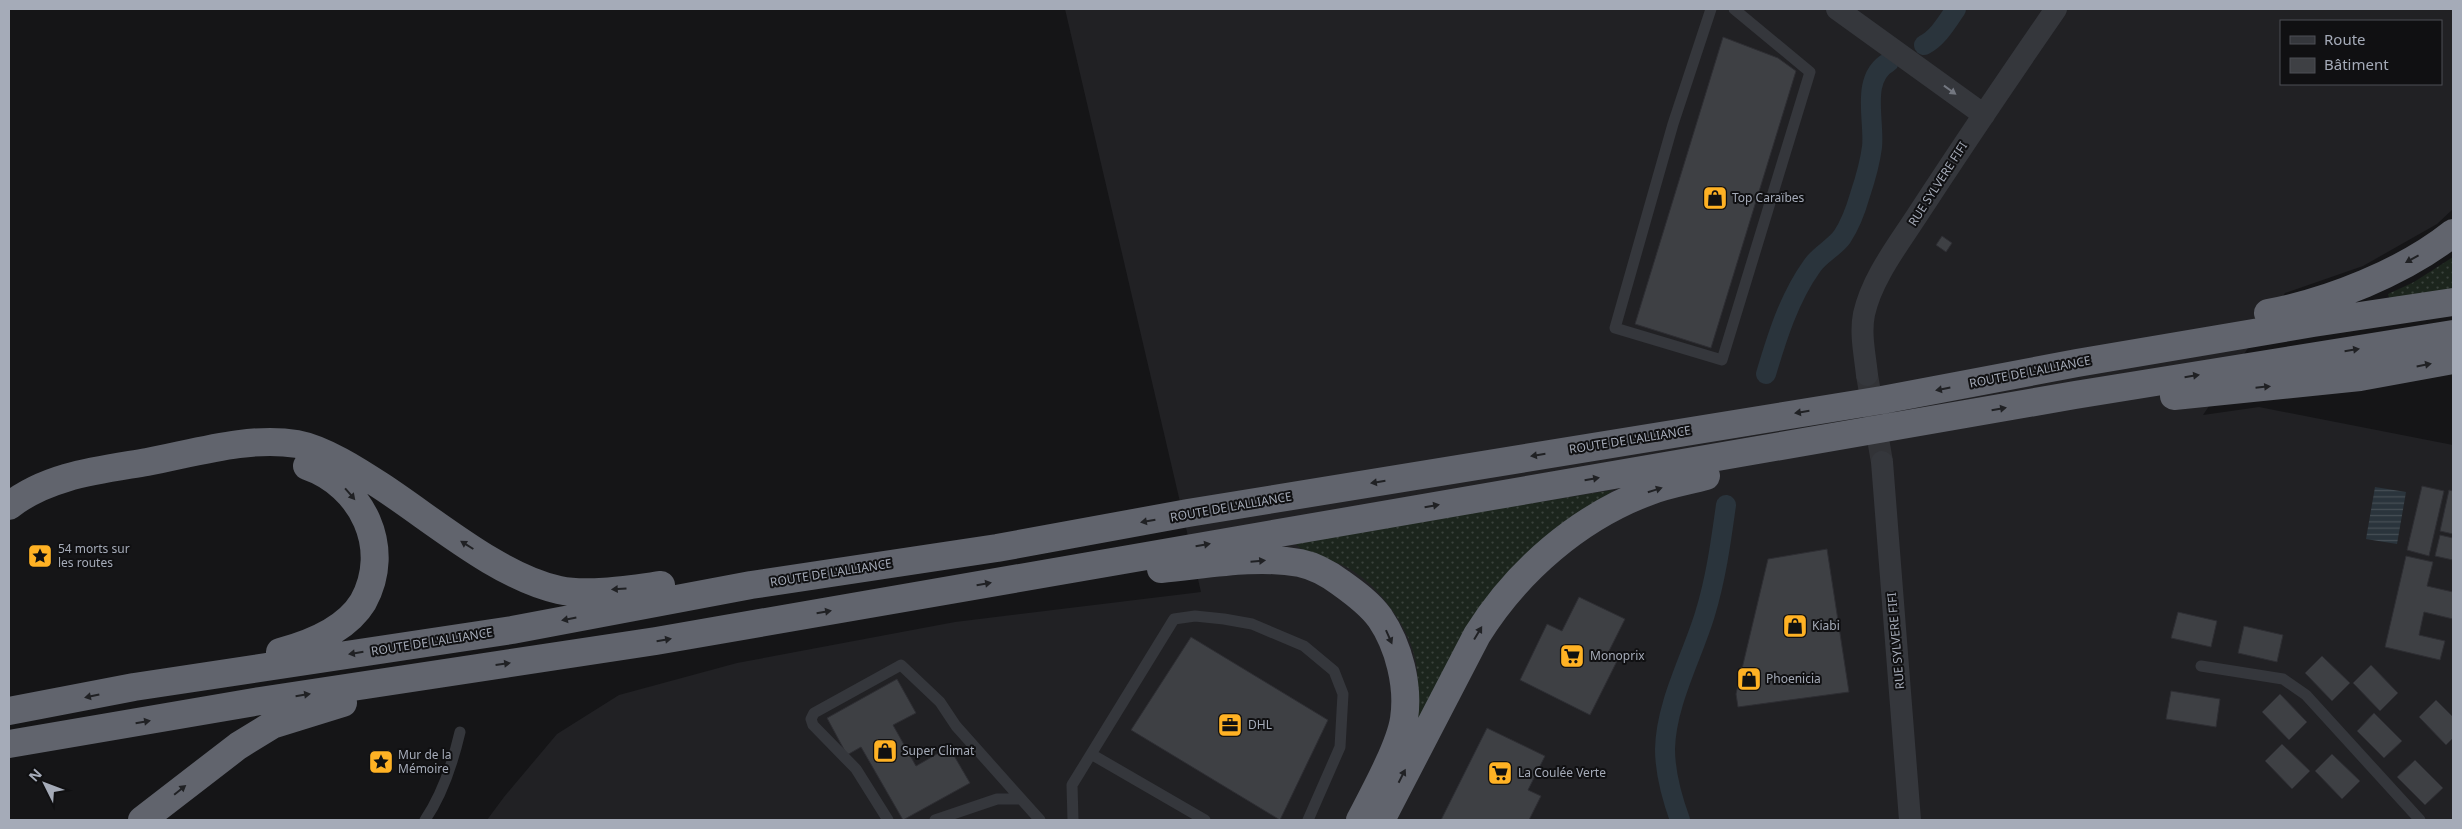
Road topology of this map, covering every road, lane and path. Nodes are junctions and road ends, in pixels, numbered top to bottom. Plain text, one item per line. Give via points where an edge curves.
1 (1711, 9) edge
2 (1734, 9) edge
3 (2056, 9) edge
4 (1850, 14) edge
5 (1984, 115) junction
6 (2453, 233) edge
7 (2453, 302) edge
8 (2453, 334) edge
9 (2453, 360) edge
10 (2077, 363) junction
11 (1867, 375) tunnel mouth
12 (2075, 395) junction
13 (1825, 440) junction
14 (1882, 462) tunnel mouth
15 (9, 506) edge
16 (9, 523) edge
17 (996, 548) junction
18 (1052, 573) junction
19 (2201, 666) dead end
20 (455, 671) junction
21 (134, 687) junction
22 (9, 711) edge
23 (460, 732) dead end
24 (9, 744) edge
25 (1091, 754) junction
26 (1020, 799) junction
27 (1188, 817) edge
28 (142, 820) edge
29 (425, 820) edge
30 (888, 820) edge
31 (935, 820) edge
32 (1040, 820) edge
33 (1073, 820) edge
34 (1205, 820) edge
35 (1308, 820) edge
36 (1360, 820) edge
37 (1381, 820) edge
38 (1910, 820) edge
39 (2420, 820) edge

1 - 2 lane via 1615,328 1722,360 1810,72
3 - 5 street, RUE SYLVERE FIFI
4 -> 5 street
5 - 11 street, RUE SYLVERE FIFI via 1890,258 1872,291 1864,315 1862,336
6 -> 10 highway via 2412,260 2331,297 2287,310 2137,336
7 - 10 highway, ROUTE DE L'ALLIANCE
12 -> 8 highway
12 -> 9 highway via 2162,397 2360,377
10 -> 17 highway, ROUTE DE L'ALLIANCE via 1882,400 1188,513
13 -> 12 highway
18 -> 13 highway
37 -> 13 highway via 1448,686 1491,612 1524,574 1554,547 1610,510 1651,490 1777,457
14 - 38 street, RUE SYLVERE FIFI
17 -> 15 highway via 964,544 920,547 774,571 640,588 560,590 504,568 355,469 298,444 273,442 227,447 79,474 45,485
16 -> 21 highway via 20,512 58,494 272,458 324,472 352,494 363,510 371,532 374,567 362,602 352,616 301,647
17 -> 21 highway, ROUTE DE L'ALLIANCE via 751,585 512,630
20 -> 18 highway via 656,641
18 -> 36 highway via 1117,572 1273,559 1302,563 1322,571 1367,603 1381,619 1399,658 1405,706 1398,738
19 - 39 lane via 2283,679 2295,686
24 -> 20 highway
28 -> 20 highway via 272,724
21 -> 22 highway, ROUTE DE L'ALLIANCE
23 - 29 lane via 455,753
25 - 27 lane
25 - 33 lane via 1072,785
25 - 35 lane via 1174,619 1195,616 1252,624 1304,646 1334,671 1343,694 1340,747
26 - 30 lane via 956,726 940,702 901,665 814,713 811,719 813,726 856,769
26 - 31 lane via 997,799
26 - 32 lane
27 - 34 lane

